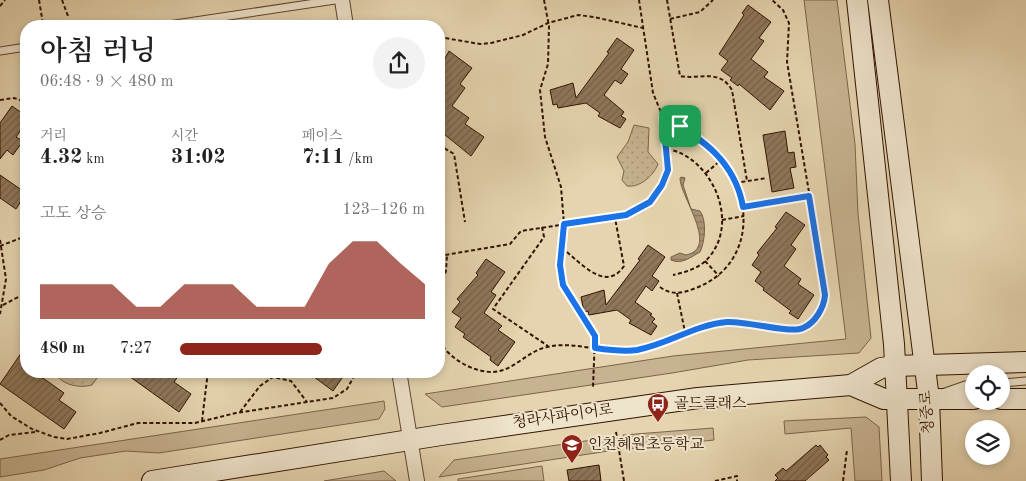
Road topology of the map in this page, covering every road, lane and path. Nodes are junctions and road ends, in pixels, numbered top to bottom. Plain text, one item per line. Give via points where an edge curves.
1 (5, 0) edge
2 (39, 0) edge
3 (62, 0) edge
4 (335, 0) edge
5 (342, 0) edge
6 (544, 0) edge
7 (639, 0) edge
8 (667, 0) edge
9 (713, 0) edge
10 (772, 0) edge
11 (857, 0) edge
12 (878, 0) edge
13 (0, 6) edge
14 (68, 16) dead end
15 (670, 19) junction
16 (42, 20) edge
17 (202, 20) edge
18 (345, 20) edge
19 (548, 24) junction
20 (643, 28) junction
21 (445, 38) edge
22 (20, 48) edge
23 (0, 51) edge
24 (0, 100) edge
25 (20, 100) edge
26 (663, 117) junction
27 (445, 149) edge
28 (667, 149) junction
29 (722, 159) junction
30 (706, 173) junction
31 (767, 178) dead end
32 (747, 181) junction
33 (735, 183) junction
34 (809, 196) junction
35 (743, 207) junction
36 (744, 216) junction
37 (614, 217) junction
38 (722, 220) junction
39 (465, 222) dead end
40 (564, 224) junction
41 (542, 228) junction
42 (20, 238) edge
43 (0, 240) edge
44 (1, 246) edge
45 (562, 248) junction
46 (447, 255) joint
47 (705, 261) junction
48 (673, 275) dead end
49 (719, 276) junction
50 (445, 277) edge
51 (660, 287) dead end
52 (677, 293) junction
53 (20, 296) edge
54 (3, 305) junction
55 (0, 314) edge
56 (685, 332) junction
57 (548, 346) junction
58 (445, 348) edge
59 (595, 348) junction
60 (1026, 362) edge
61 (975, 363) junction
62 (924, 365) junction
63 (894, 366) junction
64 (1026, 370) edge
65 (207, 378) edge
66 (272, 378) edge
67 (278, 378) edge
68 (354, 378) edge
69 (400, 378) edge
70 (1026, 381) edge
71 (1010, 382) edge
72 (851, 385) junction
73 (965, 385) edge
74 (593, 388) dead end
75 (896, 399) junction
76 (928, 399) junction
77 (965, 399) edge
78 (1010, 399) edge
79 (1026, 399) edge
80 (307, 402) junction
81 (0, 403) edge
82 (240, 412) junction
83 (202, 421) junction
84 (38, 432) junction
85 (616, 432) dead end
86 (410, 439) junction
87 (0, 440) edge
88 (848, 450) dead end
89 (152, 481) edge
90 (417, 481) edge
91 (624, 481) edge
92 (715, 481) edge
93 (738, 481) edge
94 (843, 481) edge
95 (901, 481) edge
96 (932, 481) edge

1 - 13 path
2 - 16 path
3 - 14 path
4 - 17 lane
5 - 18 street
6 - 19 path
7 - 20 path
8 - 15 path
9 - 15 path via 700,12
10 - 34 path via 783,10 789,23 788,62
11 - 63 main road, 청중로
12 - 62 main road, 청중로
15 - 32 path via 680,76 711,75 724,81 732,90
19 - 20 path via 578,15
19 - 21 path via 491,44
19 - 40 path via 548,64 540,90 545,137 561,188
20 - 26 path via 653,93
22 - 23 lane
24 - 25 path
26 - 28 path
26 - 29 path via 703,140
27 - 39 path via 454,154
28 - 30 path via 688,155
28 - 37 path via 668,170 656,194 644,206
29 - 30 path
29 - 33 path
30 - 38 path via 716,192
31 - 32 path
32 - 33 path
33 - 35 path
34 - 35 path
34 - 56 path via 825,295 821,309 810,323 796,331 740,322
35 - 36 path
36 - 38 path
36 - 49 path via 738,252
37 - 40 path
37 - 45 path via 624,266 612,276 595,274
38 - 47 path via 718,242
40 - 41 path
40 - 45 path
41 - 46 path via 521,231 510,244
41 - 57 path via 544,237 493,309
42 - 44 path
43 - 44 path
44 - 54 path via 6,279
45 - 59 path via 563,285 595,336
46 - 50 path
47 - 48 path via 692,270
47 - 49 path
49 - 52 path
51 - 52 path
52 - 56 path
53 - 54 path
54 - 55 path
56 - 59 path via 638,350
57 - 58 path via 512,367 495,372 475,368 454,358
57 - 59 path
59 - 74 path
60 - 61 main road
61 - 62 main road
61 - 64 lane
62 - 63 main road
62 - 76 main road, 청중로
63 - 72 main road via 881,368
63 - 75 main road, 청중로
65 - 83 path
66 - 82 path via 260,386
67 - 80 path via 291,381
68 - 80 path via 348,389 340,395
69 - 86 street
70 - 71 lane
72 - 75 main road, 청라사파이어로 via 884,399
72 - 86 main road, 청라사파이어로 via 662,402
73 - 76 lane
75 - 76 main road, 청라사파이어로
75 - 95 main road, 청중로
76 - 77 main road, 청라사파이어로
76 - 96 main road, 청중로
78 - 79 main road
80 - 82 path
81 - 84 path via 11,416
82 - 83 path
83 - 84 path via 138,423 67,439
84 - 87 path via 9,435
85 - 91 path
86 - 89 main road, 청라사파이어로
86 - 90 street
88 - 94 path
92 - 93 path via 737,476

